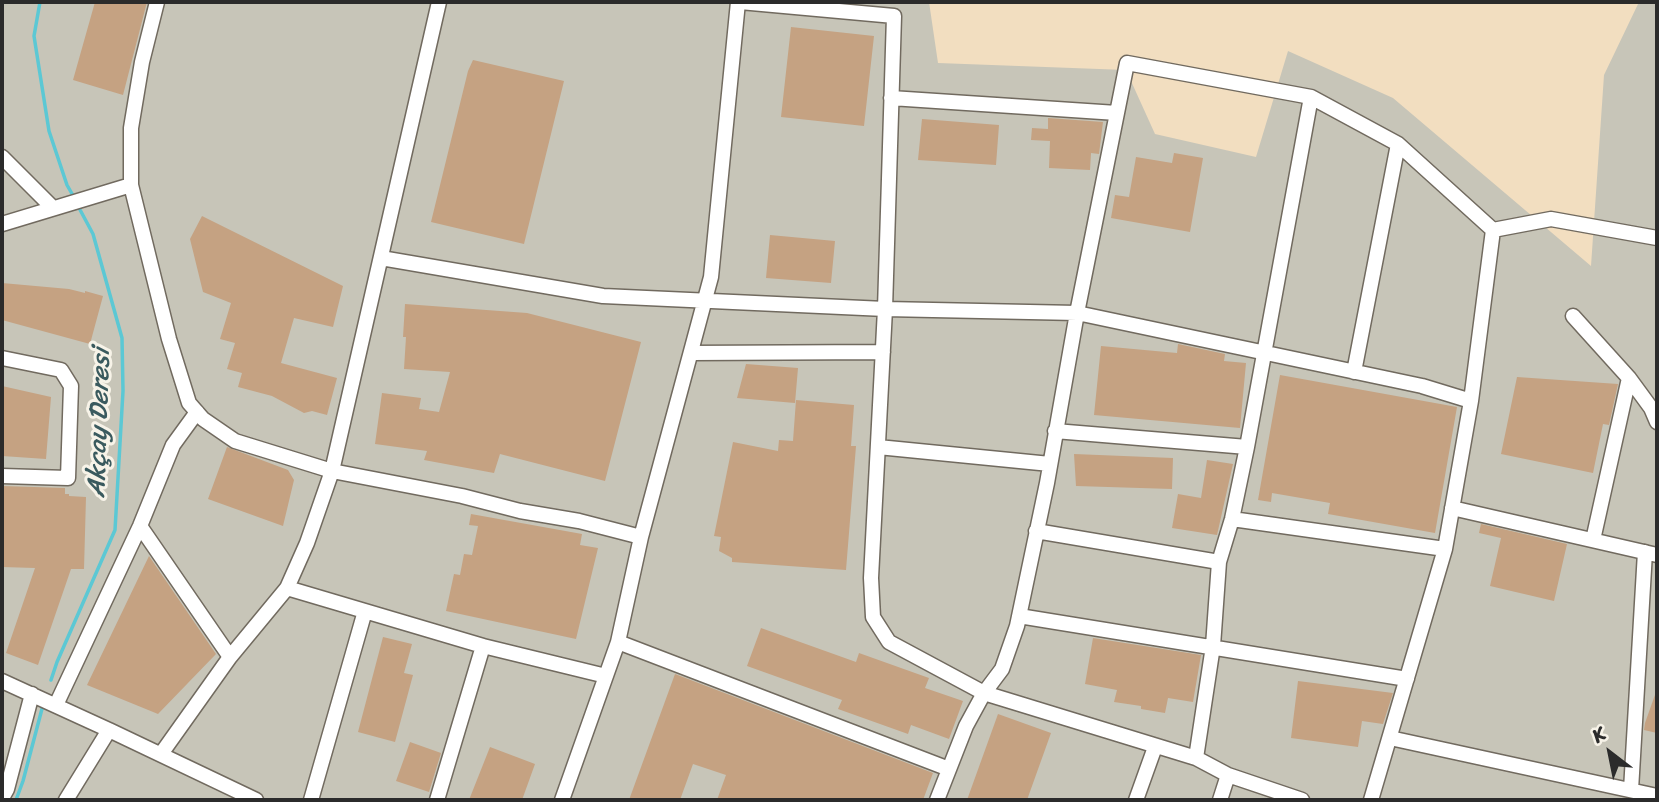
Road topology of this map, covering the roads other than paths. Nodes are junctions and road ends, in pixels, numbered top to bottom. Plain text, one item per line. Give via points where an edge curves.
1 (158, 2) edge
2 (439, 2) edge
3 (739, 2) edge
4 (894, 9) edge
5 (1311, 97) junction
6 (891, 98) junction
7 (1117, 113) junction
8 (1398, 145) junction
9 (2, 157) edge
10 (131, 185) junction
11 (60, 206) junction
12 (2, 224) edge
13 (1493, 230) junction
14 (1657, 238) edge
15 (381, 258) junction
16 (705, 302) junction
17 (885, 309) junction
18 (1077, 313) junction
19 (1573, 316) dead end
20 (883, 352) junction
21 (691, 353) junction
22 (1265, 353) junction
23 (2, 358) edge
24 (1354, 372) junction
25 (1629, 378) junction
26 (1471, 401) junction
27 (197, 412) junction
28 (1657, 422) edge
29 (1055, 431) junction
30 (878, 447) junction
31 (1247, 447) junction
32 (1049, 464) junction
33 (332, 471) junction
34 (2, 476) edge
35 (1452, 508) junction
36 (1232, 519) junction
37 (140, 526) junction
38 (1036, 531) junction
39 (641, 537) junction
40 (1593, 540) junction
41 (1445, 549) junction
42 (1651, 554) edge
43 (1219, 562) junction
44 (287, 587) junction
45 (365, 611) junction
46 (1019, 616) junction
47 (618, 642) junction
48 (483, 646) junction
49 (1213, 646) junction
50 (230, 657) junction
51 (606, 676) junction
52 (1407, 679) junction
53 (2, 681) edge
54 (984, 693) junction
55 (32, 695) junction
56 (56, 705) junction
57 (109, 730) junction
58 (1390, 738) junction
59 (1155, 747) junction
60 (161, 754) junction
61 (1196, 758) junction
62 (949, 769) junction
63 (1228, 775) junction
64 (1631, 790) junction
65 (1657, 796) edge
66 (2, 797) edge
67 (66, 800) edge
68 (256, 800) edge
69 (311, 800) edge
70 (437, 800) edge
71 (562, 800) edge
72 (937, 800) edge
73 (1136, 800) edge
74 (1220, 800) edge
75 (1302, 800) edge
76 (1371, 800) edge

1 - 10 street via 131,128
2 - 15 street
3 - 4 street
3 - 16 street
4 - 6 street
5 - 7 street via 1127,63
5 - 8 street
5 - 22 street
6 - 7 street
6 - 17 street
7 - 18 street
8 - 13 street
8 - 24 street
9 - 11 street
10 - 11 street
10 - 27 street via 169,339 189,403
11 - 12 street
13 - 14 street via 1551,219
13 - 26 street
15 - 16 street via 603,296
15 - 33 street
16 - 17 street
16 - 21 street
17 - 18 street
17 - 20 street
18 - 22 street
18 - 29 street
19 - 25 street
20 - 21 street
20 - 30 street
21 - 39 street
22 - 24 street
22 - 31 street
23 - 34 street via 61,370 71,386 68,478
24 - 26 street
25 - 28 street
25 - 40 street
26 - 35 street
27 - 33 street via 235,440
27 - 37 street via 173,445
29 - 31 street
29 - 32 street
30 - 32 street
30 - 54 street via 873,617 889,642
31 - 36 street
32 - 38 street
33 - 39 street via 579,520
33 - 44 street
35 - 40 street
35 - 41 street
36 - 41 street
36 - 43 street
37 - 50 street
37 - 56 street
38 - 43 street
38 - 46 street
39 - 47 street
40 - 42 street
41 - 52 street
42 - 64 street
43 - 49 street
44 - 45 street
44 - 50 street
45 - 48 street
45 - 69 street
46 - 49 street
46 - 54 street via 1002,669
47 - 51 street
47 - 62 street
48 - 51 street
48 - 70 street
49 - 52 street
49 - 61 street
50 - 60 street
51 - 71 street
52 - 58 street
53 - 55 street
54 - 59 street
54 - 62 street
55 - 56 street
55 - 66 street
56 - 57 street
57 - 60 street
57 - 67 street
58 - 64 street
58 - 76 street
59 - 61 street
59 - 73 street
60 - 68 street
61 - 63 street
62 - 72 street
63 - 74 street
63 - 75 street
64 - 65 street

